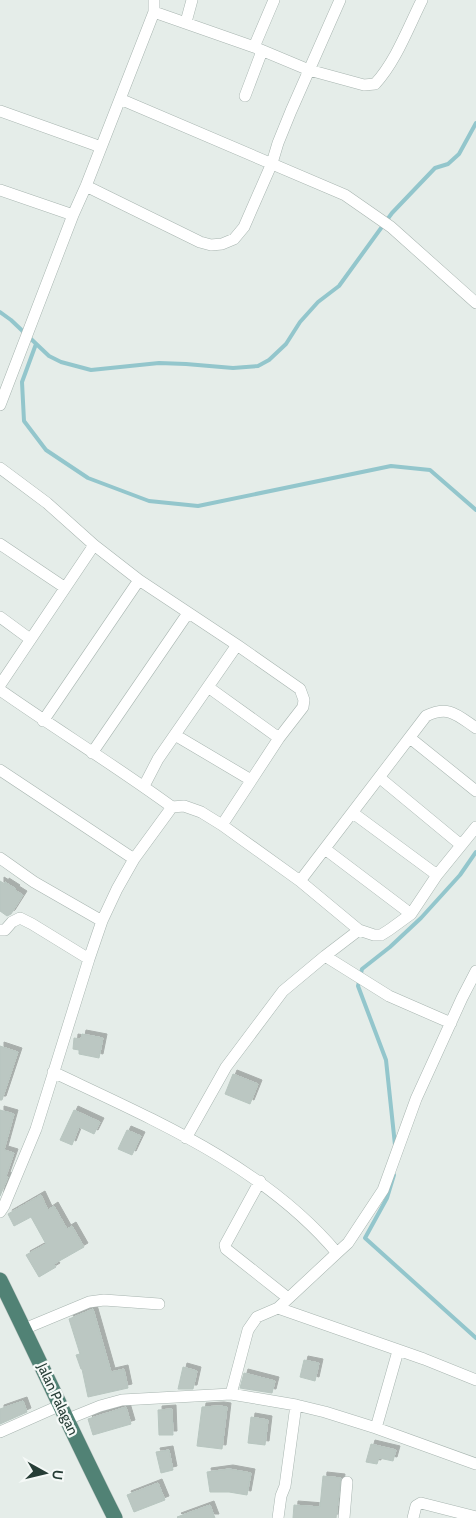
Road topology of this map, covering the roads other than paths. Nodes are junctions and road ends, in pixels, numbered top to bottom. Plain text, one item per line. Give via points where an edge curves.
1 (154, 0) edge
2 (192, 0) edge
3 (274, 0) edge
4 (340, 0) edge
5 (422, 0) edge
6 (154, 12) junction
7 (186, 22) junction
8 (258, 49) junction
9 (309, 70) junction
10 (245, 96) dead end
11 (120, 99) junction
12 (0, 111) edge
13 (101, 147) junction
14 (272, 163) junction
15 (86, 186) junction
16 (0, 190) edge
17 (73, 215) junction
18 (476, 303) edge
19 (0, 405) edge
20 (0, 468) edge
21 (0, 544) edge
22 (94, 545) junction
23 (138, 580) junction
24 (64, 587) junction
25 (188, 614) junction
26 (0, 617) edge
27 (30, 639) junction
28 (237, 645) junction
29 (0, 685) edge
30 (208, 687) junction
31 (0, 690) edge
32 (43, 721) junction
33 (476, 728) edge
34 (175, 735) junction
35 (279, 738) junction
36 (410, 738) junction
37 (92, 753) junction
38 (0, 770) edge
39 (380, 778) junction
40 (251, 780) junction
41 (144, 786) junction
42 (476, 791) edge
43 (172, 807) junction
44 (353, 813) junction
45 (222, 825) junction
46 (476, 827) edge
47 (461, 845) junction
48 (325, 849) junction
49 (0, 858) edge
50 (134, 859) junction
51 (437, 875) junction
52 (300, 881) junction
53 (411, 914) junction
54 (102, 921) junction
55 (0, 930) edge
56 (359, 930) junction
57 (325, 956) junction
58 (88, 958) junction
59 (476, 971) edge
60 (451, 1023) junction
61 (53, 1072) junction
62 (186, 1138) junction
63 (260, 1181) junction
64 (0, 1212) edge
65 (337, 1253) junction
66 (0, 1280) edge
67 (288, 1298) junction
68 (159, 1304) dead end
69 (278, 1308) junction
70 (24, 1329) junction
71 (398, 1351) junction
72 (476, 1380) edge
73 (231, 1394) junction
74 (296, 1405) junction
75 (64, 1412) junction
76 (376, 1428) junction
77 (0, 1432) edge
78 (476, 1464) edge
79 (347, 1482) dead end
80 (476, 1517) edge
81 (116, 1518) edge
82 (278, 1518) edge
83 (344, 1518) edge
84 (413, 1518) edge

1 - 6 street
2 - 7 street
3 - 8 street
4 - 9 street
5 - 9 street via 382,77 375,84 364,85
6 - 7 street
6 - 11 street
7 - 8 street
8 - 9 street
8 - 10 street
9 - 14 street
11 - 13 street
11 - 14 street
12 - 13 street
13 - 15 street
14 - 15 street via 244,226 234,239 222,244 200,242
14 - 18 street via 345,195 379,217
15 - 17 street
16 - 17 street
17 - 19 street
20 - 22 street
21 - 24 street
22 - 23 street
22 - 24 street
23 - 25 street
23 - 32 street
24 - 27 street
25 - 28 street
25 - 37 street
26 - 27 street
27 - 29 street
28 - 30 street
28 - 35 street via 303,694 303,707
30 - 34 street
30 - 35 street
31 - 32 street
32 - 37 street
33 - 36 street via 454,712 436,711 426,716
34 - 40 street
34 - 41 street
35 - 40 street
36 - 39 street
36 - 42 street
37 - 41 street
38 - 50 street
39 - 44 street
39 - 47 street
40 - 45 street
41 - 43 street
43 - 45 street via 184,806 201,812
43 - 50 street
44 - 48 street
44 - 51 street
45 - 52 street
46 - 47 street
47 - 51 street
48 - 52 street
48 - 53 street
49 - 54 street via 34,882
50 - 54 street
51 - 53 street
52 - 56 street
53 - 56 street via 381,935
54 - 58 street
55 - 58 street via 5,930 20,918
56 - 57 street
57 - 60 street via 390,996
57 - 62 street via 283,991 226,1067
58 - 61 street
59 - 60 street
60 - 65 street via 416,1100 383,1190 348,1243
61 - 62 street
61 - 64 street via 36,1129
62 - 63 street
63 - 65 street via 304,1217
63 - 67 street via 225,1245
65 - 67 street
66 - 70 highway, Jalan Palagan
67 - 69 street
68 - 70 street via 89,1302
69 - 71 street
69 - 73 street via 257,1317 248,1330
70 - 75 highway, Jalan Palagan
71 - 72 street
71 - 76 street
73 - 74 street
73 - 75 street via 122,1400
74 - 76 street
74 - 82 street
75 - 77 street
75 - 81 highway, Jalan Palagan
76 - 78 street
79 - 83 street
80 - 84 street via 421,1504 416,1506

